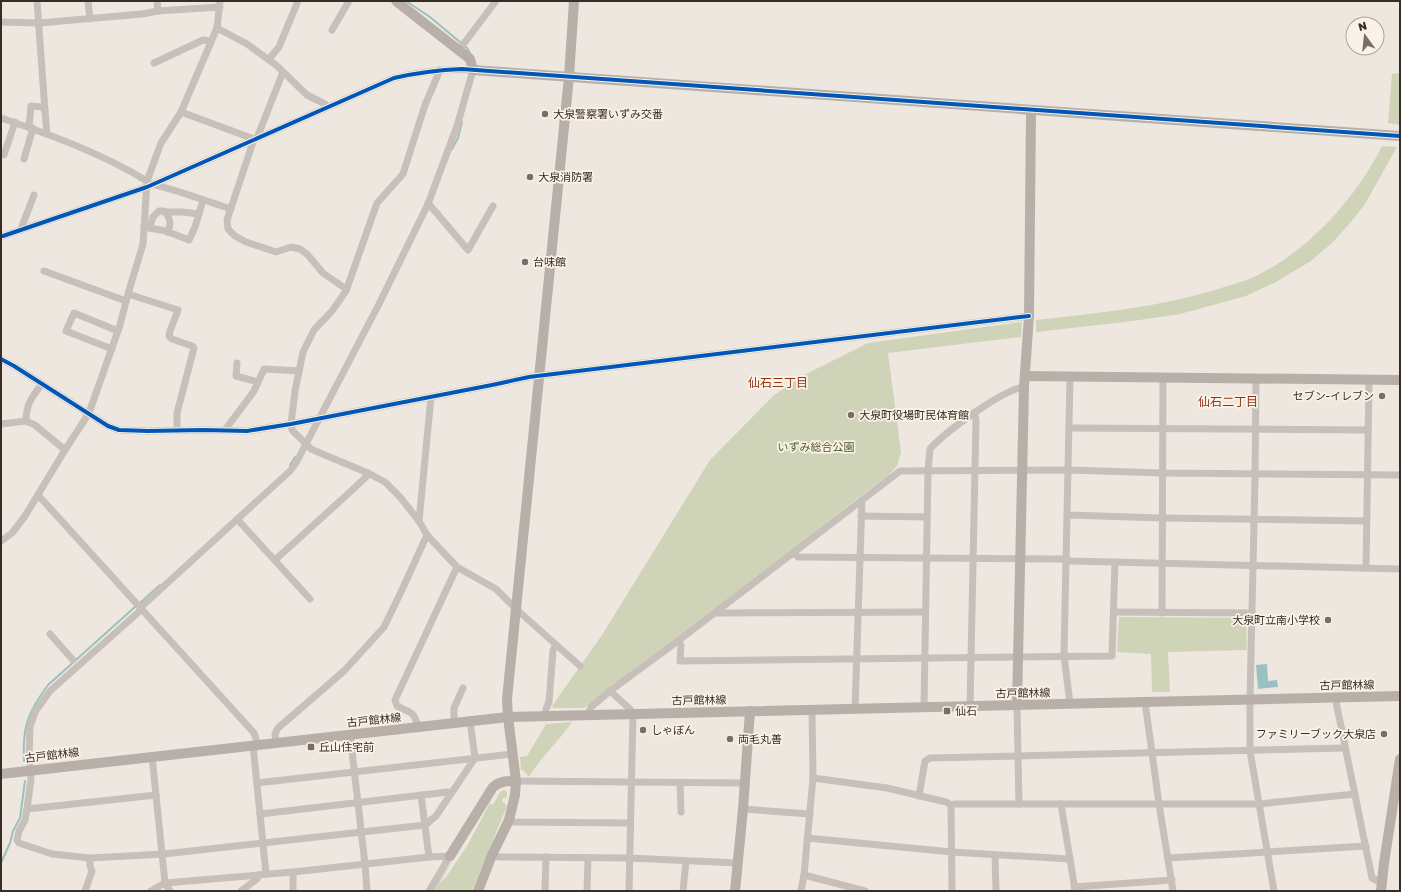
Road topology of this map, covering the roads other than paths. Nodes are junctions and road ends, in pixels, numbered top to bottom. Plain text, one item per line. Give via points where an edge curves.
1 (37, 1) edge
2 (88, 1) edge
3 (157, 1) edge
4 (298, 1) edge
5 (349, 1) edge
6 (396, 1) edge
7 (496, 1) edge
8 (574, 1) edge
9 (220, 4) edge
10 (158, 11) junction
11 (90, 18) junction
12 (1, 22) edge
13 (38, 23) junction
14 (217, 28) junction
15 (332, 30) dead end
16 (211, 41) junction
17 (459, 50) junction
18 (269, 59) junction
19 (154, 63) dead end
20 (440, 70) junction
21 (473, 70) junction
22 (283, 72) junction
23 (569, 77) junction
24 (327, 106) junction
25 (45, 111) junction
26 (1031, 111) junction
27 (181, 112) junction
28 (1, 118) edge
29 (15, 122) junction
30 (31, 128) junction
31 (47, 134) junction
32 (1400, 136) edge
33 (255, 139) junction
34 (4, 155) dead end
35 (24, 159) dead end
36 (149, 184) junction
37 (34, 195) dead end
38 (204, 200) junction
39 (428, 203) junction
40 (492, 206) dead end
41 (231, 210) junction
42 (166, 212) junction
43 (199, 214) junction
44 (147, 228) junction
45 (21, 229) junction
46 (167, 232) junction
47 (1, 236) edge
48 (44, 271) dead end
49 (346, 289) junction
50 (127, 298) junction
51 (1029, 316) junction
52 (118, 331) junction
53 (112, 349) junction
54 (1, 359) edge
55 (237, 363) dead end
56 (299, 371) junction
57 (539, 376) junction
58 (1025, 376) junction
59 (1070, 376) junction
60 (1163, 377) junction
61 (1256, 378) junction
62 (1369, 380) junction
63 (1400, 380) edge
64 (258, 382) junction
65 (42, 384) junction
66 (1024, 387) junction
67 (431, 397) junction
68 (89, 413) junction
69 (974, 413) junction
70 (319, 419) junction
71 (26, 421) junction
72 (1, 424) edge
73 (291, 424) junction
74 (1069, 428) junction
75 (1163, 428) junction
76 (1255, 428) junction
77 (177, 430) junction
78 (225, 430) junction
79 (1367, 430) junction
80 (306, 444) junction
81 (65, 450) junction
82 (1068, 470) junction
83 (928, 471) junction
84 (975, 471) junction
85 (1022, 471) junction
86 (368, 473) junction
87 (1163, 473) junction
88 (1255, 474) junction
89 (1368, 475) junction
90 (1400, 475) edge
91 (38, 495) junction
92 (862, 500) junction
93 (1066, 515) junction
94 (861, 516) junction
95 (927, 517) junction
96 (1162, 518) junction
97 (237, 519) junction
98 (1254, 519) junction
99 (419, 521) junction
100 (1366, 521) junction
101 (427, 535) junction
102 (1, 541) edge
103 (794, 553) junction
104 (860, 558) junction
105 (926, 558) junction
106 (972, 559) junction
107 (1020, 559) junction
108 (275, 560) junction
109 (1066, 560) junction
110 (1115, 562) junction
111 (1162, 563) junction
112 (1254, 566) junction
113 (457, 567) junction
114 (1366, 568) junction
115 (1400, 569) edge
116 (310, 599) dead end
117 (515, 608) junction
118 (140, 609) junction
119 (926, 612) junction
120 (1114, 612) junction
121 (715, 613) junction
122 (858, 613) junction
123 (1162, 613) junction
124 (1252, 613) junction
125 (50, 634) dead end
126 (678, 642) junction
127 (556, 645) junction
128 (1064, 655) junction
129 (1018, 656) junction
130 (970, 657) junction
131 (925, 658) junction
132 (857, 659) junction
133 (73, 660) dead end
134 (580, 666) dead end
135 (463, 688) dead end
136 (610, 690) junction
137 (1400, 696) edge
138 (1335, 698) junction
139 (1250, 700) junction
140 (1145, 702) junction
141 (1070, 704) junction
142 (1017, 705) junction
143 (970, 706) junction
144 (924, 707) junction
145 (856, 709) junction
146 (812, 710) junction
147 (750, 711) junction
148 (633, 714) junction
149 (588, 715) junction
150 (545, 716) junction
151 (508, 717) junction
152 (470, 721) junction
153 (454, 723) junction
154 (418, 727) junction
155 (350, 734) junction
156 (276, 743) junction
157 (255, 745) junction
158 (1346, 748) junction
159 (1250, 751) junction
160 (1152, 752) junction
161 (512, 754) junction
162 (152, 756) junction
163 (1018, 756) junction
164 (475, 758) junction
165 (1400, 759) edge
166 (30, 770) junction
167 (355, 772) junction
168 (1, 774) edge
169 (813, 778) junction
170 (516, 781) junction
171 (631, 782) junction
172 (680, 782) junction
173 (257, 783) junction
174 (746, 783) junction
175 (450, 794) junction
176 (1355, 794) junction
177 (156, 795) junction
178 (421, 795) junction
179 (919, 796) junction
180 (358, 803) junction
181 (1019, 804) junction
182 (1061, 804) junction
183 (1158, 804) junction
184 (1259, 804) junction
185 (951, 805) junction
186 (743, 808) junction
187 (27, 809) junction
188 (681, 812) dead end
189 (260, 814) junction
190 (810, 814) junction
191 (509, 820) junction
192 (630, 823) junction
193 (425, 825) junction
194 (361, 832) junction
195 (807, 838) junction
196 (263, 843) junction
197 (1366, 846) junction
198 (952, 852) junction
199 (1267, 852) junction
200 (162, 854) junction
201 (492, 855) junction
202 (995, 855) junction
203 (450, 856) junction
204 (428, 857) junction
205 (90, 858) junction
206 (546, 858) junction
207 (588, 858) junction
208 (629, 858) junction
209 (1168, 858) junction
210 (1070, 859) junction
211 (686, 861) junction
212 (738, 863) junction
213 (365, 864) junction
214 (293, 872) junction
215 (262, 874) junction
216 (804, 875) junction
217 (1172, 880) junction
218 (165, 883) junction
219 (1382, 887) edge
220 (1075, 889) edge
221 (85, 891) edge
222 (151, 891) edge
223 (170, 891) edge
224 (241, 891) edge
225 (294, 891) edge
226 (367, 891) edge
227 (429, 891) edge
228 (478, 891) edge
229 (546, 891) edge
230 (587, 891) edge
231 (629, 891) edge
232 (683, 891) edge
233 (735, 891) edge
234 (801, 891) edge
235 (865, 891) edge
236 (952, 891) edge
237 (996, 891) edge
238 (1173, 891) edge
239 (1274, 891) edge

1 - 13 street
2 - 11 street
3 - 10 street
4 - 18 street via 279,47
5 - 15 street
6 - 17 street
7 - 17 street
8 - 23 street
9 - 10 street
9 - 14 street
10 - 11 street
11 - 13 street
12 - 13 street
13 - 25 street
14 - 16 street
14 - 18 street
16 - 19 street via 202,40
16 - 27 street
17 - 21 street via 470,59
18 - 22 street
20 - 21 street
20 - 24 street via 394,78
20 - 49 street via 425,105 403,174 377,203
21 - 23 street
21 - 39 street via 457,126
22 - 24 street via 307,95
22 - 33 street
23 - 26 street
23 - 57 street
24 - 33 street
25 - 30 street via 43,108 31,106
25 - 31 street
26 - 32 street
26 - 51 street
27 - 33 street
27 - 36 street via 161,143
28 - 29 street
29 - 30 street
29 - 34 street
30 - 31 street
30 - 35 street
31 - 36 street via 64,139 123,167
33 - 36 street
33 - 41 street
36 - 38 street
36 - 44 street
36 - 45 street
37 - 45 street
38 - 41 street
38 - 43 street
39 - 40 street via 468,250
39 - 70 street
41 - 49 street via 227,220 228,229 235,236 276,252 291,247 300,249 323,273
42 - 43 street
42 - 44 street via 159,211
42 - 46 street via 170,220
43 - 46 street via 189,240
44 - 46 street
44 - 50 street
45 - 47 street
48 - 50 street
49 - 56 street via 332,311 314,330 303,352
50 - 52 street
50 - 77 street via 178,310 170,336 194,348 177,414
51 - 57 street
51 - 58 street
52 - 53 street
52 - 53 street via 74,313 66,331
53 - 68 street
54 - 65 street
55 - 64 street via 236,376
56 - 64 street via 264,369
56 - 73 street
57 - 67 street
57 - 117 street
58 - 59 street
58 - 66 street
59 - 60 street
59 - 74 street
60 - 61 street
60 - 75 street
61 - 62 street
61 - 76 street
62 - 63 street
62 - 79 street
64 - 78 street
65 - 68 street
65 - 71 street via 26,410
66 - 69 street via 1007,393
66 - 85 street
67 - 70 street
67 - 99 street
68 - 77 street via 119,430
68 - 81 street
69 - 83 street via 930,449
69 - 84 street
70 - 73 street
70 - 80 street
71 - 72 street
71 - 81 street
73 - 78 street via 247,431
73 - 80 street via 292,430
74 - 75 street
74 - 82 street
75 - 76 street
75 - 87 street
76 - 79 street
76 - 88 street
77 - 78 street
79 - 89 street
80 - 86 street via 320,453
80 - 97 street via 290,472
81 - 91 street
82 - 85 street
82 - 87 street
82 - 93 street
83 - 84 street
83 - 92 street via 900,471
83 - 95 street
84 - 85 street
84 - 106 street
85 - 107 street
86 - 99 street via 385,482 400,496
86 - 108 street via 356,487
87 - 88 street
87 - 96 street
88 - 89 street
88 - 98 street
89 - 90 street
89 - 100 street
91 - 102 street via 17,527
91 - 118 street
92 - 94 street
92 - 103 street
93 - 96 street
93 - 109 street
94 - 95 street
94 - 104 street
95 - 105 street
96 - 98 street
96 - 111 street
97 - 108 street
97 - 118 street
98 - 100 street
98 - 112 street
99 - 101 street
100 - 114 street
101 - 113 street
101 - 156 street via 384,627 344,671 278,728 275,734
103 - 104 street via 798,557
103 - 121 street
104 - 105 street
104 - 122 street
105 - 106 street
105 - 119 street
106 - 107 street
106 - 130 street
107 - 109 street
107 - 129 street
108 - 116 street
109 - 110 street
109 - 128 street
110 - 111 street
110 - 120 street
111 - 112 street
111 - 123 street
112 - 114 street
112 - 124 street
113 - 117 street via 496,589
113 - 154 street via 395,700 397,706 415,716
114 - 115 street
117 - 127 street
117 - 151 street via 507,698
118 - 157 street via 254,733
118 - 166 street via 50,691 37,708 30,728
119 - 122 street
119 - 131 street
120 - 123 street
120 - 128 street via 1112,656
121 - 122 street
121 - 126 street
122 - 132 street
123 - 124 street
124 - 139 street
125 - 133 street
126 - 132 street via 681,645 680,662
126 - 136 street
127 - 134 street
127 - 150 street via 553,650 549,702
128 - 129 street
128 - 141 street
129 - 130 street
129 - 142 street
130 - 131 street
130 - 143 street
131 - 132 street
131 - 144 street
132 - 145 street
135 - 153 street via 454,708
136 - 148 street
136 - 149 street via 591,707
137 - 138 street, 古戸館林線
138 - 139 street, 古戸館林線
138 - 158 street
139 - 140 street, 古戸館林線
139 - 159 street
140 - 141 street, 古戸館林線
140 - 160 street
141 - 142 street, 古戸館林線
142 - 143 street, 古戸館林線
142 - 163 street
143 - 144 street, 古戸館林線
144 - 145 street, 古戸館林線
145 - 146 street, 古戸館林線
146 - 147 street, 古戸館林線
146 - 169 street
147 - 148 street, 古戸館林線
147 - 174 street
148 - 149 street, 古戸館林線
148 - 171 street
149 - 150 street, 古戸館林線
150 - 151 street, 古戸館林線
151 - 152 street, 古戸館林線
151 - 161 street
152 - 153 street, 古戸館林線
152 - 164 street
153 - 154 street, 古戸館林線
154 - 155 street, 古戸館林線
155 - 156 street, 古戸館林線
155 - 167 street
156 - 157 street, 古戸館林線
157 - 162 street, 古戸館林線
157 - 173 street
158 - 159 street
158 - 176 street
159 - 160 street
159 - 184 street
160 - 163 street
160 - 183 street
161 - 164 street
161 - 170 street
162 - 166 street, 古戸館林線
162 - 177 street
163 - 179 street via 928,758 925,760
163 - 181 street
164 - 167 street
164 - 175 street
165 - 219 street
166 - 168 street, 古戸館林線
166 - 187 street
167 - 173 street
167 - 180 street
169 - 179 street via 888,788
169 - 190 street
170 - 171 street
170 - 191 street
170 - 203 street via 497,783
171 - 172 street
171 - 192 street
172 - 174 street
172 - 188 street
173 - 189 street
174 - 186 street
175 - 178 street via 448,792
175 - 193 street via 436,816
176 - 184 street
176 - 197 street
177 - 187 street
177 - 200 street
178 - 180 street
178 - 193 street
179 - 185 street
180 - 189 street
180 - 194 street
181 - 182 street
181 - 185 street
182 - 183 street
182 - 210 street
183 - 184 street
183 - 209 street
184 - 199 street
185 - 198 street
186 - 190 street
186 - 212 street
187 - 205 street via 17,840 20,843 52,854
189 - 196 street
190 - 195 street
191 - 192 street
191 - 201 street
192 - 208 street
193 - 194 street
193 - 204 street
194 - 196 street
194 - 213 street
195 - 198 street
195 - 216 street
196 - 200 street
196 - 215 street
197 - 199 street
197 - 219 street via 1372,878
198 - 202 street
198 - 236 street
199 - 209 street
199 - 239 street
200 - 205 street
200 - 218 street
201 - 206 street
201 - 228 street
202 - 210 street
202 - 237 street
203 - 204 street
203 - 227 street
204 - 213 street
205 - 221 street via 92,871
206 - 207 street
206 - 229 street
207 - 208 street
207 - 230 street
208 - 211 street
208 - 231 street
209 - 217 street
210 - 220 street
211 - 212 street
211 - 232 street
212 - 233 street
213 - 214 street
213 - 226 street
214 - 215 street
214 - 225 street
215 - 218 street
215 - 224 street
216 - 234 street
216 - 235 street
217 - 220 street
217 - 238 street
218 - 222 street
218 - 223 street

